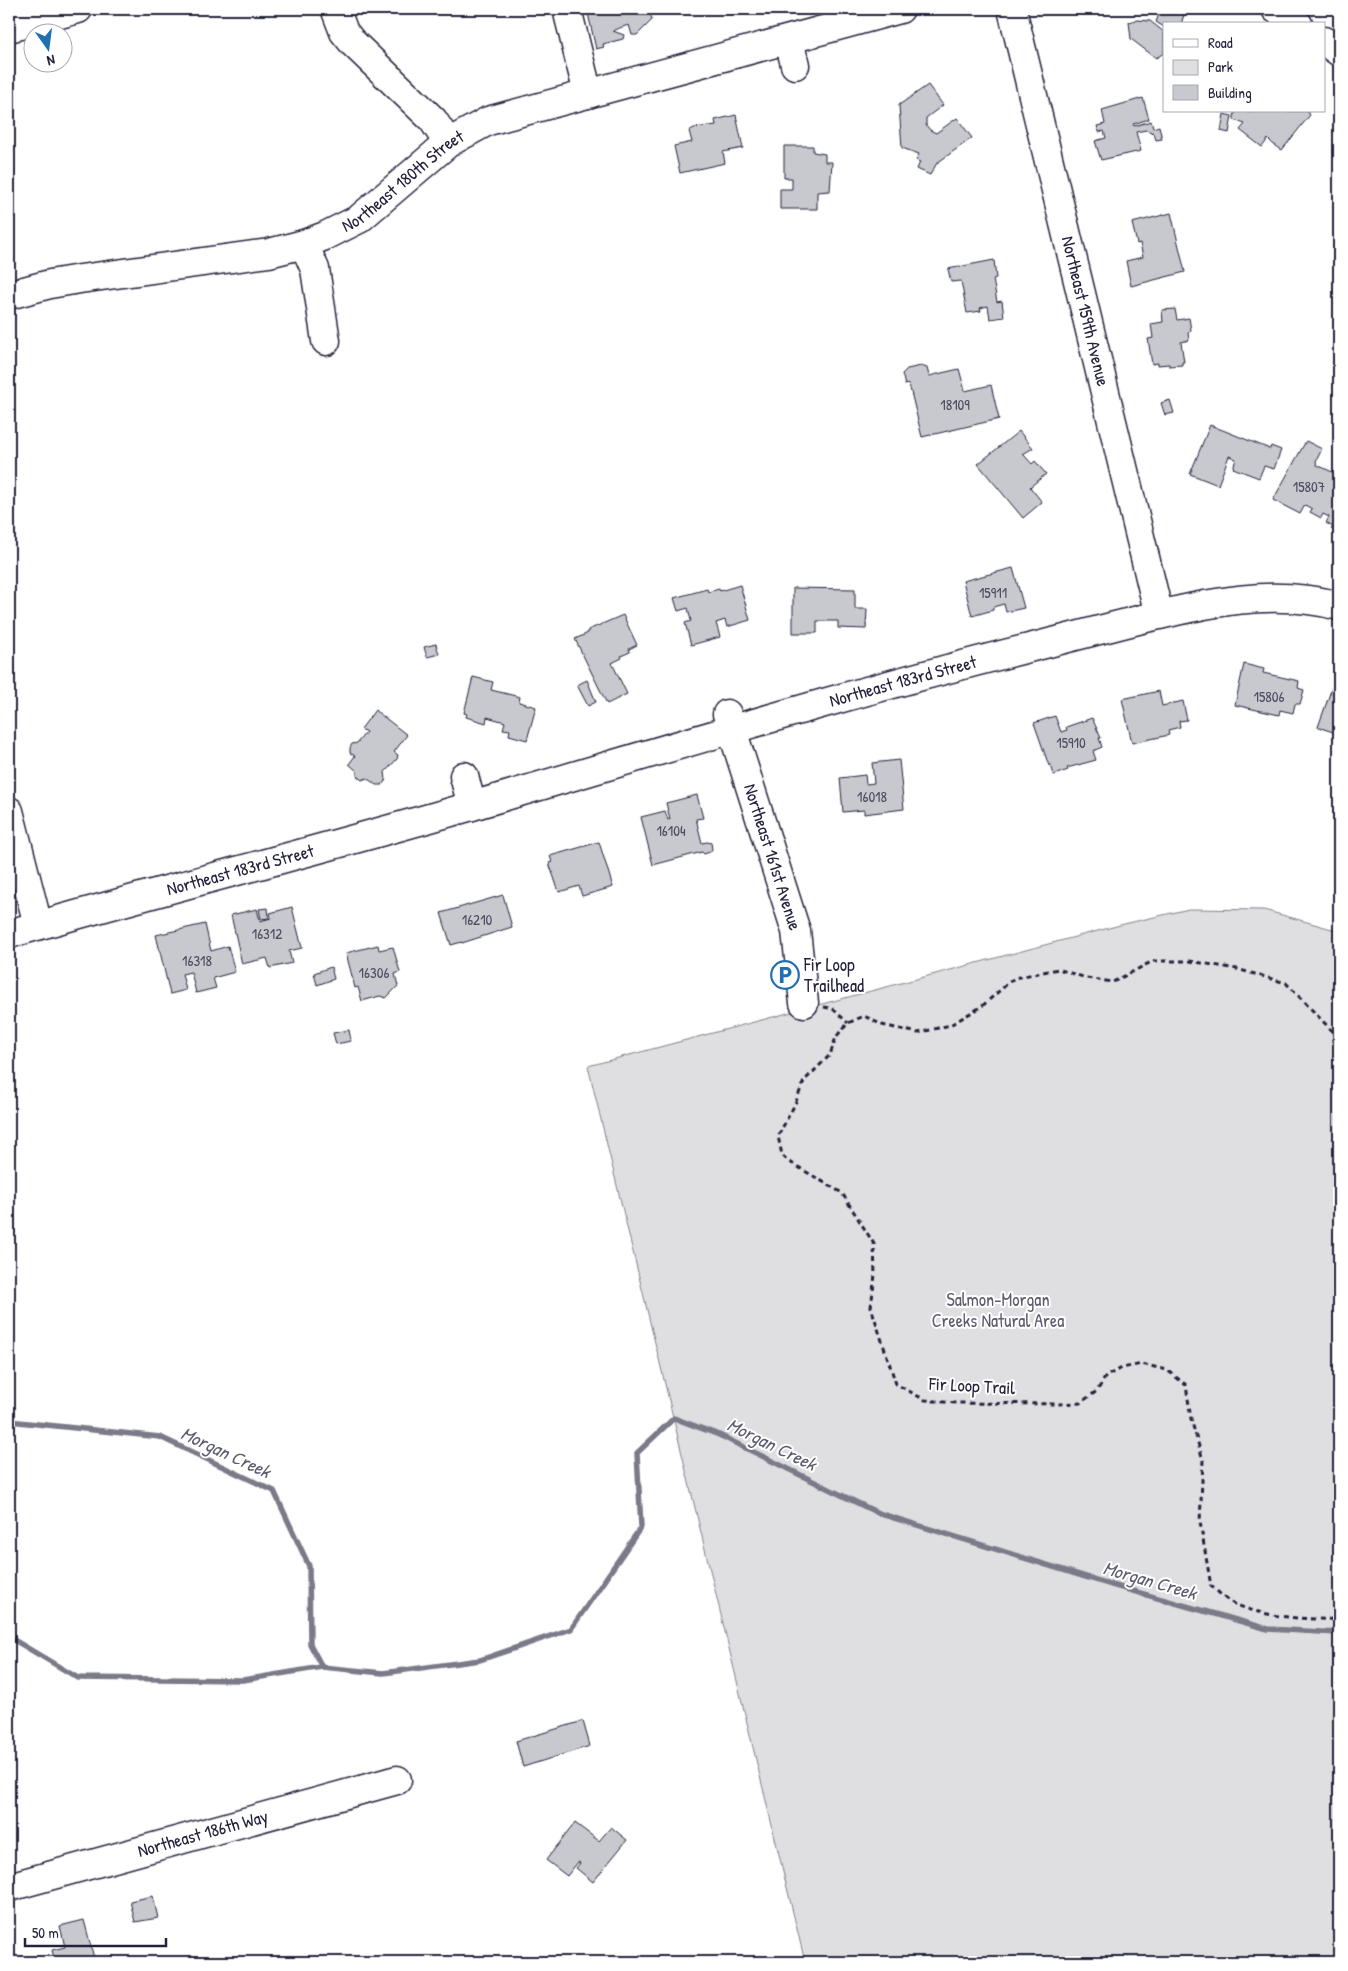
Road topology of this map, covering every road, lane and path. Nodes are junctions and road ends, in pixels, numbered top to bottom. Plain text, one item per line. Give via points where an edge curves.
1 (78, 9) edge
2 (567, 9) edge
3 (900, 9) edge
4 (1012, 9) edge
5 (1276, 9) edge
6 (336, 11) dead end
7 (1295, 22) edge
8 (9, 28) edge
9 (1326, 42) edge
10 (1339, 52) edge
11 (588, 94) junction
12 (448, 143) junction
13 (304, 244) junction
14 (9, 295) edge
15 (326, 342) dead end
16 (1339, 606) edge
17 (1159, 615) junction
18 (730, 721) junction
19 (464, 776) dead end
20 (472, 806) junction
21 (9, 811) edge
22 (38, 925) junction
23 (9, 934) edge
24 (804, 1003) dead end
25 (1339, 1038) edge
26 (1339, 1619) edge
27 (398, 1780) dead end
28 (9, 1886) edge

1 - 8 street
2 - 11 street
3 - 11 street, Northeast 180th Street via 792,52
4 - 17 street, Northeast 159th Avenue
5 - 7 street
6 - 12 street via 344,32 353,43 433,120
9 - 10 street
11 - 12 street, Northeast 180th Street via 488,121
12 - 13 street, Northeast 180th Street via 359,218
13 - 14 street, Northeast 180th Street via 268,253 50,284
13 - 15 street via 315,269
16 - 17 street, Northeast 183rd Street via 1306,599 1262,597 1224,601
17 - 18 street, Northeast 183rd Street
18 - 20 street, Northeast 183rd Street
18 - 24 street, Northeast 161st Avenue via 796,931
19 - 20 street
20 - 22 street, Northeast 183rd Street
21 - 22 street
22 - 23 street, Northeast 183rd Street
25 - 26 path, Fir Loop Trail via 1286,983 1237,969 1190,961 1153,961 1113,982 1058,969 1014,978 981,1007 950,1025 918,1033 882,1025 864,1016 848,1023 836,1037 830,1055 804,1081 778,1136 782,1155 788,1161 842,1193 874,1244 871,1307 896,1384 925,1400 1080,1403 1097,1391 1106,1376 1122,1368 1142,1364 1167,1370 1186,1385 1191,1419 1203,1460 1200,1522 1211,1586 1229,1601 1261,1613
27 - 28 street, Northeast 186th Way

